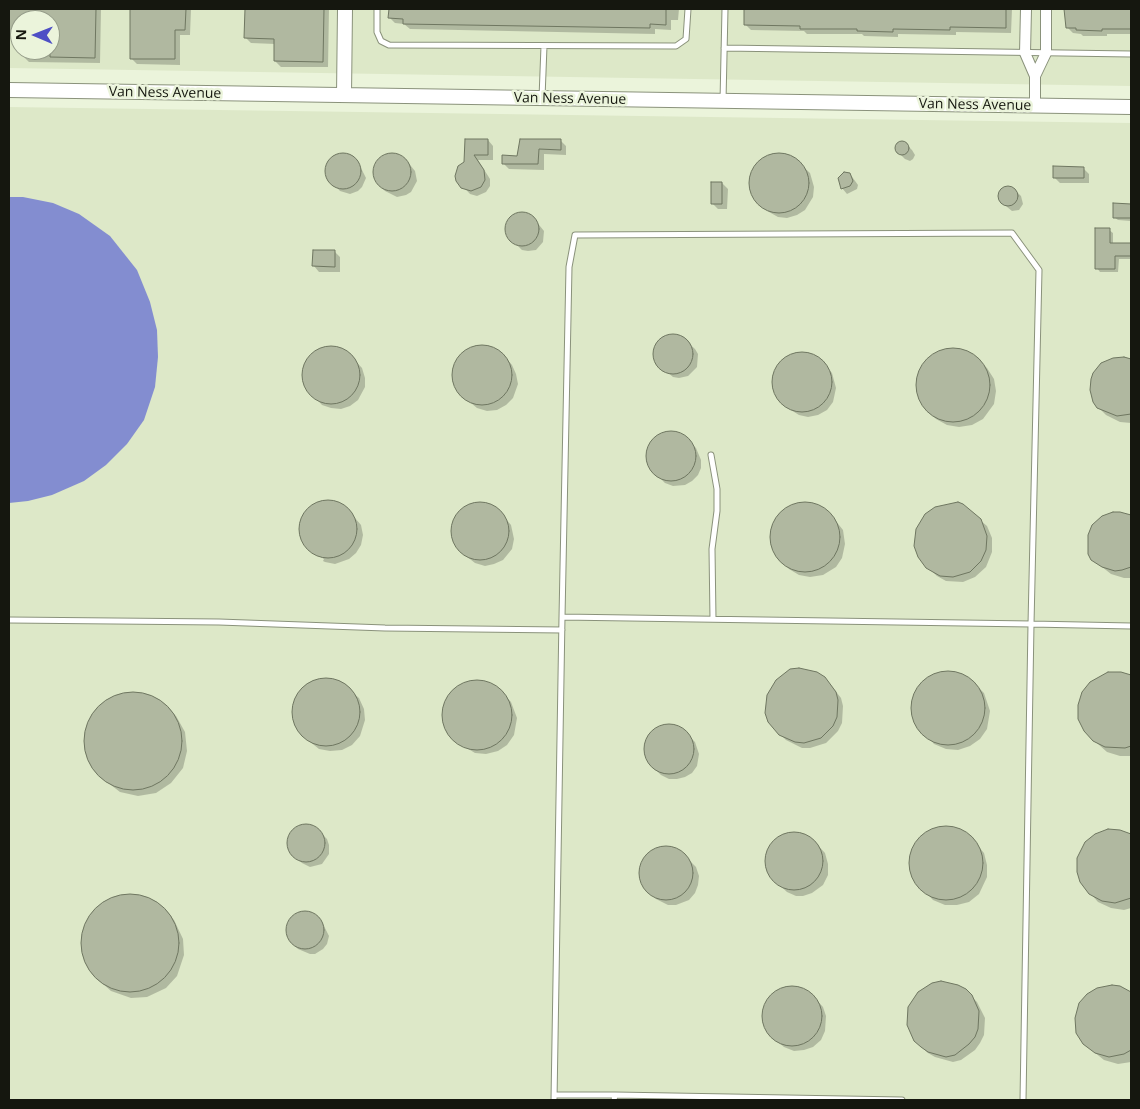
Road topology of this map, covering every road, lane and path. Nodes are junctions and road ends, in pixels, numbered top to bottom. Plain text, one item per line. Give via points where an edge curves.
1 (345, 9) edge
2 (378, 9) edge
3 (688, 9) edge
4 (725, 9) edge
5 (1026, 9) edge
6 (1046, 9) edge
7 (544, 46) junction
8 (724, 48) junction
9 (1025, 53) junction
10 (1046, 53) junction
11 (1131, 54) edge
12 (1035, 76) junction
13 (9, 90) edge
14 (344, 95) junction
15 (542, 98) junction
16 (723, 101) junction
17 (1035, 106) junction
18 (1131, 108) edge
19 (711, 455) dead end
20 (562, 617) junction
21 (713, 619) junction
22 (9, 620) edge
23 (1030, 624) junction
24 (1131, 626) edge
25 (562, 630) junction
26 (554, 1098) edge
27 (614, 1098) edge
28 (902, 1100) edge
29 (1024, 1100) edge

1 - 14 main road
2 - 7 lane via 377,32 389,45
3 - 7 lane via 686,39 676,46
4 - 8 lane
5 - 9 street
6 - 10 street
7 - 15 lane
8 - 9 lane
8 - 16 lane
9 - 10 lane
9 - 12 street
10 - 11 lane
10 - 12 street
12 - 17 street
13 - 14 main road, Van Ness Avenue
14 - 15 main road, Van Ness Avenue
15 - 16 main road, Van Ness Avenue
16 - 17 main road, Van Ness Avenue
17 - 18 main road, Van Ness Avenue
19 - 21 lane via 717,489 712,549
20 - 21 lane
20 - 23 lane via 569,267 575,235 1012,233 1039,270
20 - 25 lane
21 - 23 lane
22 - 25 lane
23 - 24 lane
23 - 29 lane
25 - 26 lane
26 - 27 lane
27 - 28 lane

